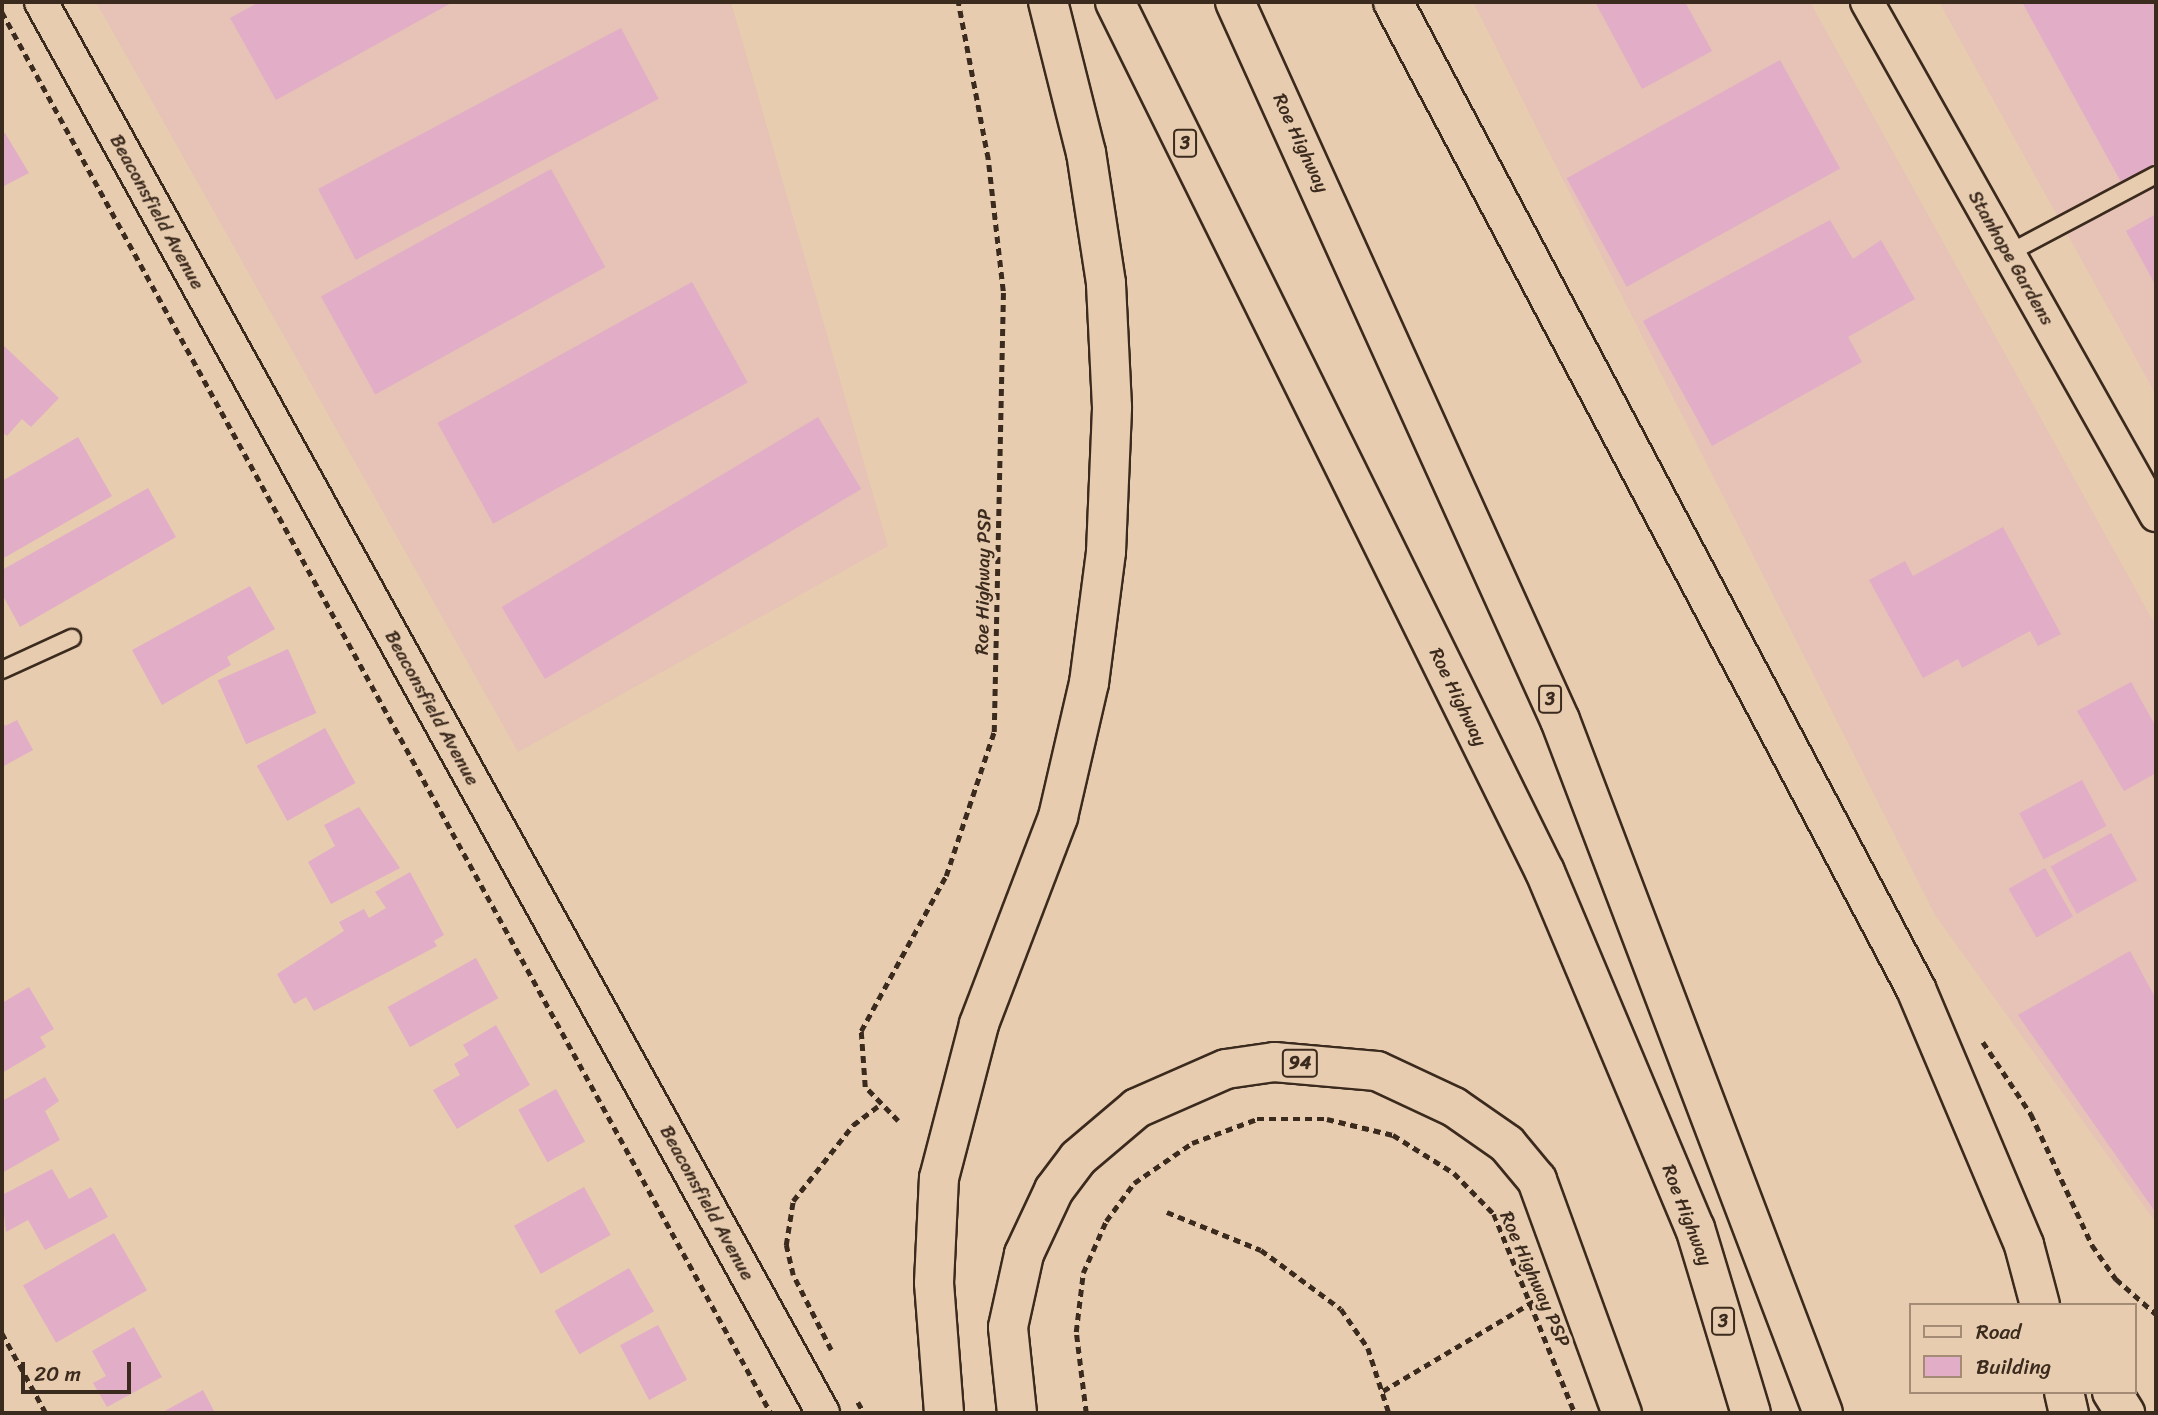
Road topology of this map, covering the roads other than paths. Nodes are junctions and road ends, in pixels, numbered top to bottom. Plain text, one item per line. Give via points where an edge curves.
1 (41, 2) edge
2 (1048, 2) edge
3 (1115, 2) edge
4 (1235, 2) edge
5 (1393, 2) edge
6 (1867, 2) edge
7 (2156, 175) edge
8 (2009, 253) junction
9 (2156, 515) edge
10 (72, 638) dead end
11 (2, 670) edge
12 (2024, 1245) junction
13 (2039, 1303) edge
14 (2060, 1303) edge
15 (2064, 1394) edge
16 (2113, 1394) edge
17 (823, 1413) edge
18 (944, 1413) edge
19 (1017, 1413) edge
20 (1622, 1413) edge
21 (1751, 1413) edge
22 (1823, 1413) edge
23 (2069, 1413) edge
24 (2125, 1413) edge

1 - 17 street, Beaconsfield Avenue
2 - 18 highway via 1086,153 1106,283 1112,407 1107,552 1089,684 1058,817 979,1024 939,1178 934,1283
3 - 21 highway, Roe Highway / 3 via 1545,872 1695,1228
4 - 22 highway, Roe Highway / 3 via 1560,720
5 - 12 highway via 1916,989
6 - 8 street, Stanhope Gardens
7 - 8 lane
8 - 9 street, Stanhope Gardens
10 - 11 lane
12 - 13 highway
12 - 14 highway
15 - 23 highway
16 - 24 highway
19 - 20 highway, 94 via 1007,1327 1016,1286 1037,1220 1078,1158 1138,1108 1180,1086 1226,1069 1287,1062 1377,1071 1454,1107 1507,1144 1537,1180

